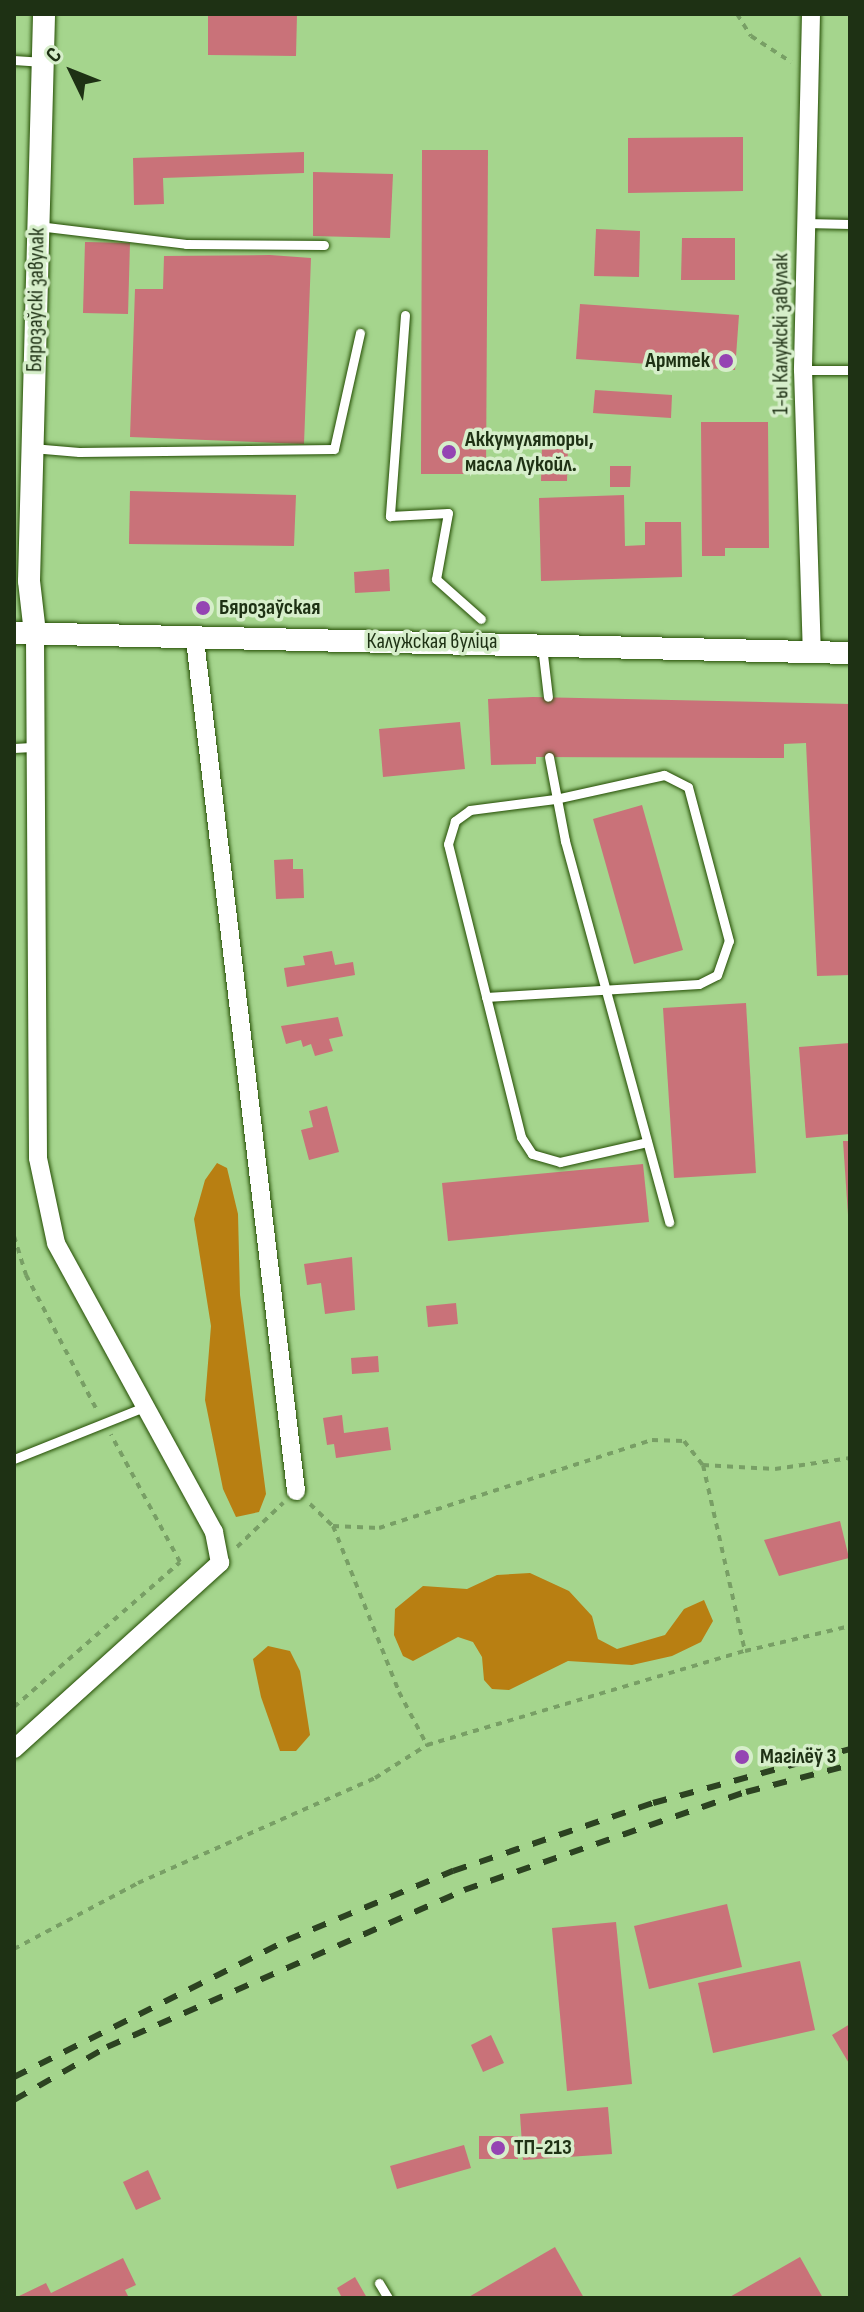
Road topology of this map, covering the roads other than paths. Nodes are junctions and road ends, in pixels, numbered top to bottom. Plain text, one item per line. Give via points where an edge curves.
1 (44, 14) edge
2 (811, 14) edge
3 (14, 60) edge
4 (43, 62) junction
5 (805, 223) junction
6 (850, 224) edge
7 (38, 226) junction
8 (324, 245) dead end
9 (405, 315) dead end
10 (360, 333) dead end
11 (803, 370) junction
12 (850, 370) edge
13 (32, 448) junction
14 (481, 619) dead end
15 (25, 633) edge
16 (195, 640) junction
17 (541, 643) junction
18 (812, 653) junction
19 (850, 653) edge
20 (548, 697) dead end
21 (36, 747) junction
22 (14, 748) edge
23 (549, 757) dead end
24 (555, 799) junction
25 (605, 989) junction
26 (486, 997) junction
27 (647, 1142) junction
28 (669, 1222) dead end
29 (144, 1407) junction
30 (14, 1459) edge
31 (296, 1491) road end
32 (14, 1749) edge
33 (379, 2283) dead end
34 (388, 2298) edge

1 - 4 street, Бярозаўскі завулак
2 - 5 street, 1-ы Калужскі завулак
3 - 4 lane
4 - 7 street, Бярозаўскі завулак
5 - 6 lane
5 - 11 street, 1-ы Калужскі завулак
7 - 8 lane via 186,244
7 - 13 street, Бярозаўскі завулак
9 - 14 lane via 390,516 448,513 436,579
10 - 13 lane via 334,449
11 - 12 lane
11 - 18 street, 1-ы Калужскі завулак
13 - 15 street, Бярозаўскі завулак
15 - 16 street, Калужская вуліца
15 - 21 street
16 - 17 street, Калужская вуліца
16 - 31 street
17 - 18 street, Калужская вуліца
17 - 20 lane
18 - 19 street, Калужская вуліца
21 - 22 lane
21 - 29 street via 38,1158 56,1243
23 - 24 lane
24 - 25 lane
24 - 25 lane via 664,775 688,787 729,941 717,975 699,984
24 - 26 lane via 470,810 455,821 448,844
25 - 26 lane
25 - 27 lane
26 - 27 lane via 521,1137 532,1154 560,1162
27 - 28 lane
29 - 30 lane
29 - 32 street via 214,1532 220,1563
33 - 34 lane

